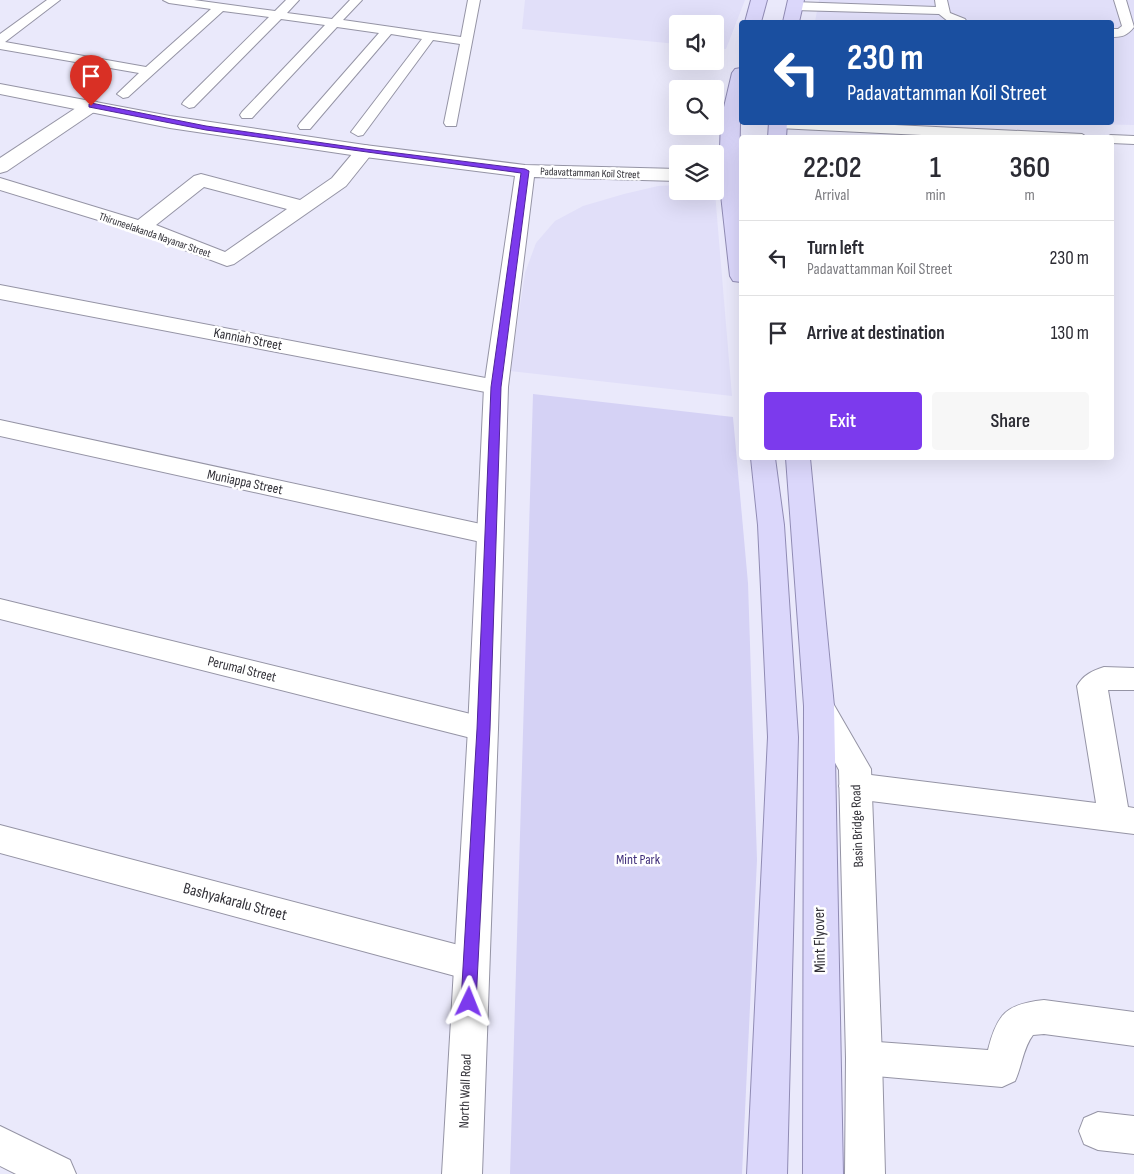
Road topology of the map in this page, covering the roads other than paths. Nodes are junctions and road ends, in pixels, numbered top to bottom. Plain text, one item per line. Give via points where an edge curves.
1 (54, 0) edge
2 (169, 0) edge
3 (292, 0) edge
4 (356, 0) edge
5 (474, 0) edge
6 (759, 0) edge
7 (1120, 0) edge
8 (183, 1) edge
9 (794, 6) edge
10 (941, 6) edge
11 (220, 7) junction
12 (277, 15) junction
13 (754, 20) edge
14 (949, 20) edge
15 (335, 23) junction
16 (388, 30) junction
17 (1114, 33) edge
18 (430, 36) junction
19 (0, 40) edge
20 (466, 41) junction
21 (0, 45) edge
22 (150, 71) junction
23 (739, 82) edge
24 (0, 88) edge
25 (124, 94) dead end
26 (189, 104) dead end
27 (91, 106) junction
28 (247, 115) dead end
29 (451, 123) dead end
30 (306, 126) dead end
31 (778, 128) edge
32 (358, 132) dead end
33 (991, 135) edge
34 (1114, 139) edge
35 (1134, 140) edge
36 (365, 151) junction
37 (724, 163) edge
38 (0, 167) edge
39 (525, 171) junction
40 (669, 176) edge
41 (0, 184) edge
42 (724, 187) edge
43 (304, 207) junction
44 (140, 227) junction
45 (739, 266) edge
46 (0, 292) edge
47 (496, 387) junction
48 (0, 428) edge
49 (763, 460) edge
50 (798, 460) edge
51 (490, 535) junction
52 (0, 608) edge
53 (1134, 679) edge
54 (819, 706) junction
55 (483, 729) junction
56 (856, 786) junction
57 (1124, 820) edge
58 (0, 839) edge
59 (470, 964) junction
60 (1134, 1029) edge
61 (864, 1058) junction
62 (0, 1144) edge
63 (56, 1174) edge
64 (462, 1174) edge
65 (767, 1174) edge
66 (823, 1174) edge
67 (865, 1174) edge

1 - 19 lane
2 - 8 lane
3 - 12 lane
4 - 15 lane
5 - 20 lane
6 - 13 main road
7 - 17 lane via 1128,27
8 - 11 lane
9 - 10 lane
10 - 14 lane
11 - 12 lane
11 - 22 lane
12 - 15 lane
12 - 26 lane
15 - 16 lane
15 - 28 lane
16 - 18 lane
16 - 30 lane
18 - 20 lane
18 - 32 lane
20 - 29 lane
21 - 22 lane
22 - 25 lane
23 - 37 main road
24 - 27 street, Padavattamman Koil Street
27 - 36 street, Padavattamman Koil Street via 170,122
27 - 38 street
31 - 33 lane
34 - 35 lane
36 - 39 street, Padavattamman Koil Street
36 - 43 street, Thiruneelakanda Nayanar Street via 339,182
39 - 40 street, Padavattamman Koil Street
39 - 47 street, North Wall Road
41 - 44 street, Thiruneelakanda Nayanar Street
42 - 45 main road
43 - 44 street via 201,180
43 - 44 street, Thiruneelakanda Nayanar Street via 227,260
46 - 47 street, Kanniah Street
47 - 51 street, North Wall Road
48 - 51 street, Muniappa Street
49 - 65 main road via 771,525 783,728
50 - 54 main road, Basin Bridge Road
51 - 55 street, North Wall Road
52 - 55 street, Perumal Street
53 - 57 street via 1104,678 1092,686
54 - 56 street, Basin Bridge Road via 855,769
54 - 66 main road, Mint Flyover
55 - 59 street, North Wall Road
56 - 57 street
56 - 61 street, Basin Bridge Road
58 - 59 street, Bashyakaralu Street
59 - 64 street, North Wall Road
60 - 61 street via 1044,1017 1023,1019 1010,1036 1002,1069
61 - 67 street, Basin Bridge Road
62 - 63 street

